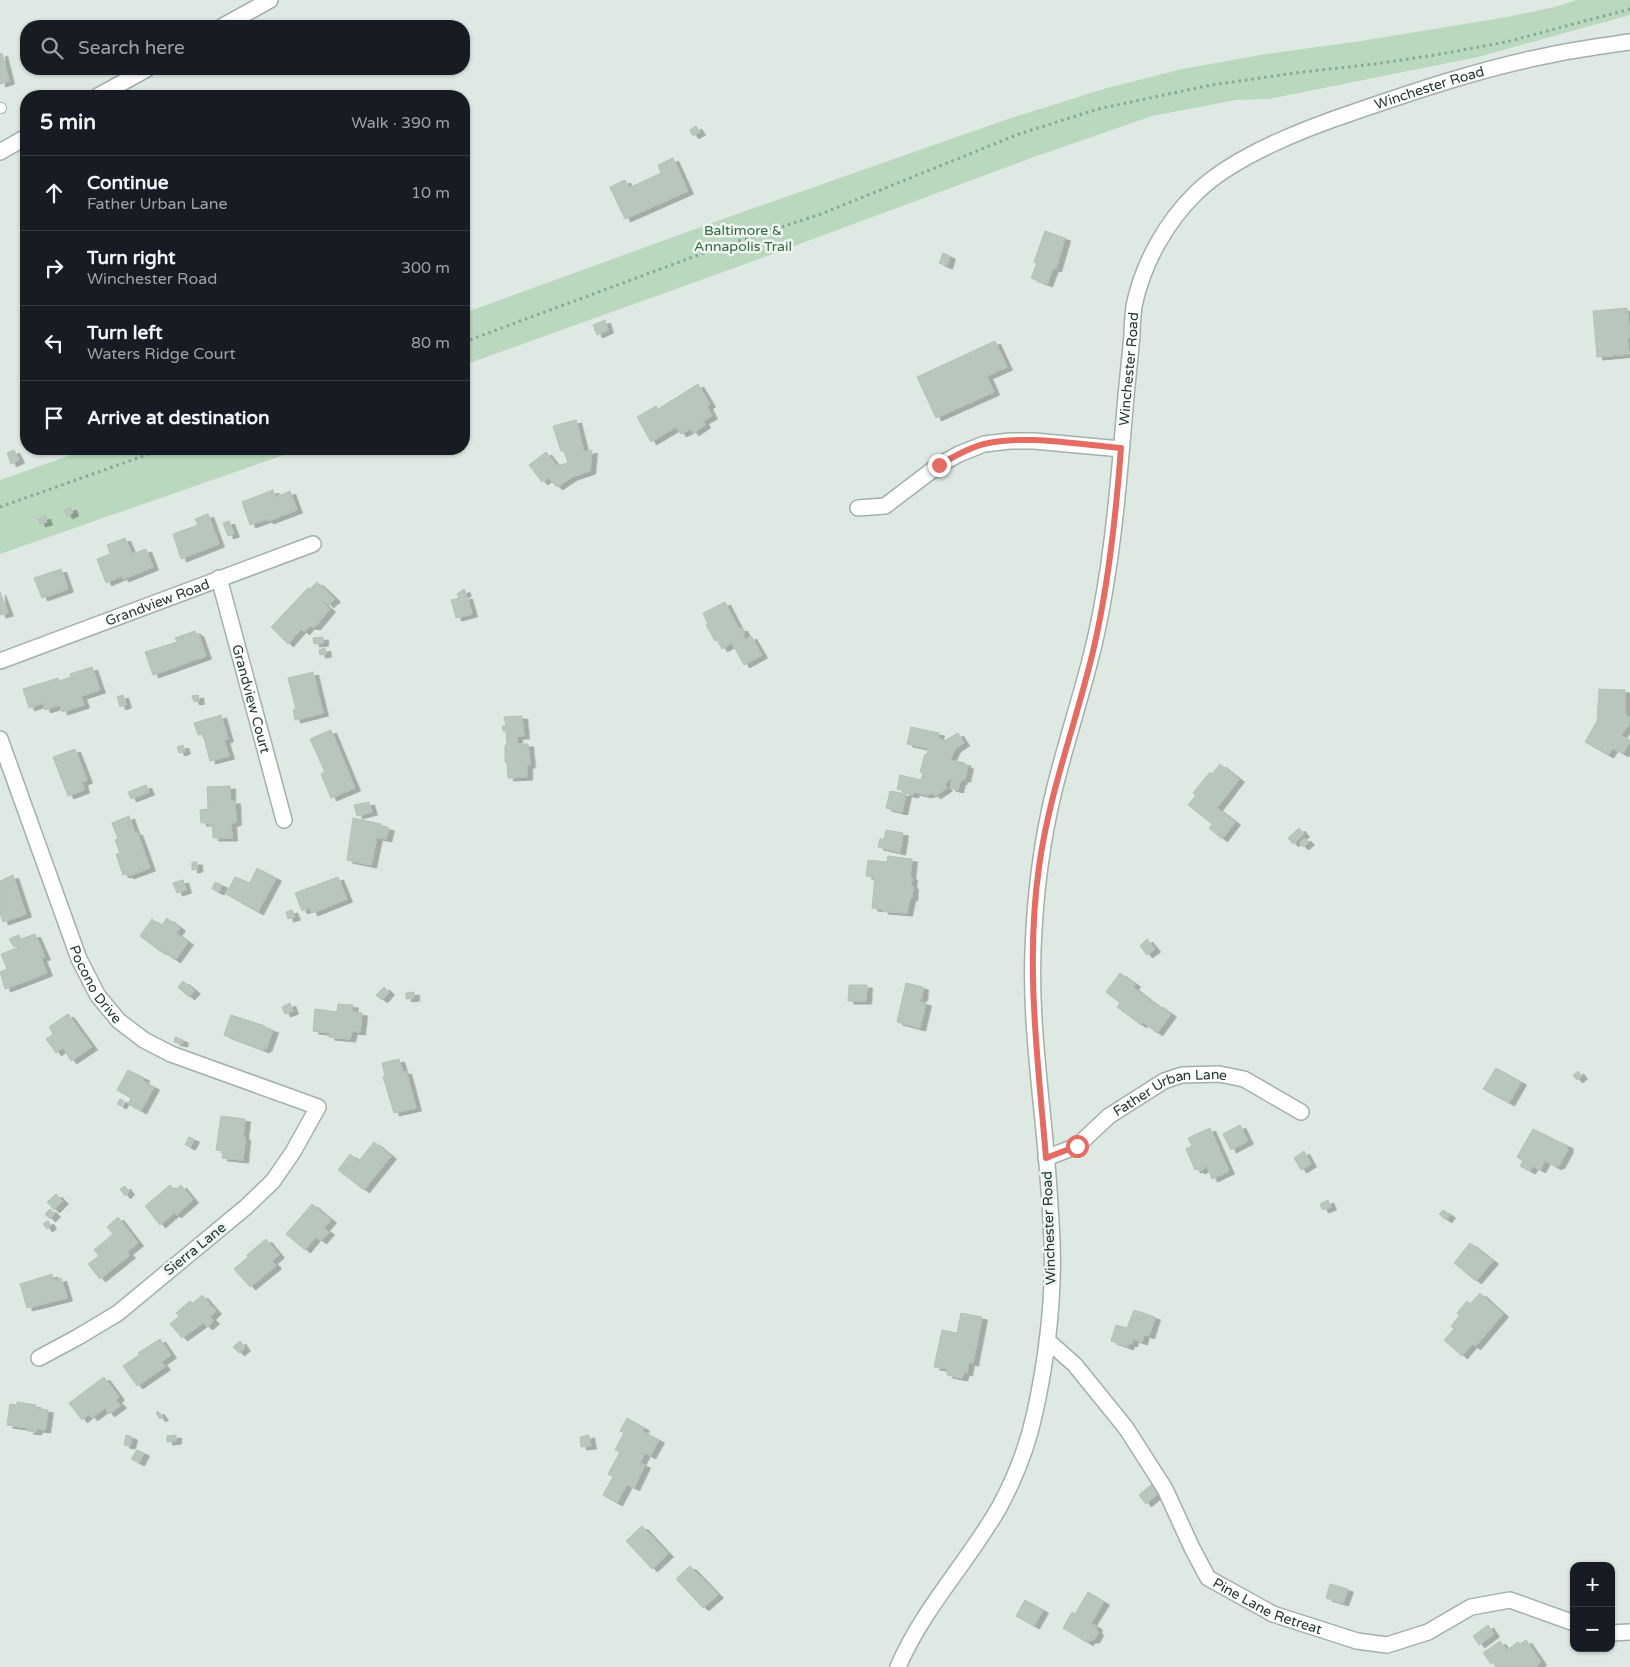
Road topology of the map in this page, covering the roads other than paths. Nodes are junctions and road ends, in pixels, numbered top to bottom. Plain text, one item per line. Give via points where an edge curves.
1 (270, 0) edge
2 (234, 20) edge
3 (1630, 42) edge
4 (136, 75) edge
5 (109, 90) edge
6 (20, 140) edge
7 (0, 152) edge
8 (1121, 448) junction
9 (858, 508) dead end
10 (313, 544) dead end
11 (219, 578) junction
12 (0, 661) edge
13 (0, 739) edge
14 (284, 820) dead end
15 (318, 1107) joint
16 (1301, 1112) dead end
17 (1046, 1158) junction
18 (1047, 1340) junction
19 (39, 1358) dead end
20 (1570, 1621) edge
21 (1630, 1632) edge
22 (1615, 1633) edge
23 (898, 1667) edge

1 - 2 street
3 - 8 street, Winchester Road via 1541,57 1417,90 1302,132 1240,162 1202,187 1161,238 1150,258 1134,307
4 - 5 street
6 - 7 street
8 - 9 street via 1034,441 984,444 939,465 885,506
8 - 17 street, Winchester Road via 1112,548 1102,608 1087,676 1054,789 1038,868 1032,995
10 - 11 street, Grandview Road
11 - 12 street, Grandview Road
11 - 14 street, Grandview Court
13 - 15 street, Pocono Drive via 79,959 98,996 119,1020 144,1040 170,1054
15 - 19 street, Sierra Lane via 273,1181 246,1208 118,1313
16 - 17 street, Father Urban Lane via 1244,1079 1219,1074 1182,1075 1164,1081 1109,1116 1077,1146
17 - 18 street, Winchester Road via 1052,1245
18 - 20 street, Pine Lane Retreat via 1075,1365 1126,1428 1165,1489 1208,1578 1273,1614 1357,1641 1387,1645 1428,1632 1471,1607 1510,1600
18 - 23 street, Winchester Road via 1035,1412 1012,1483 926,1614
21 - 22 street

